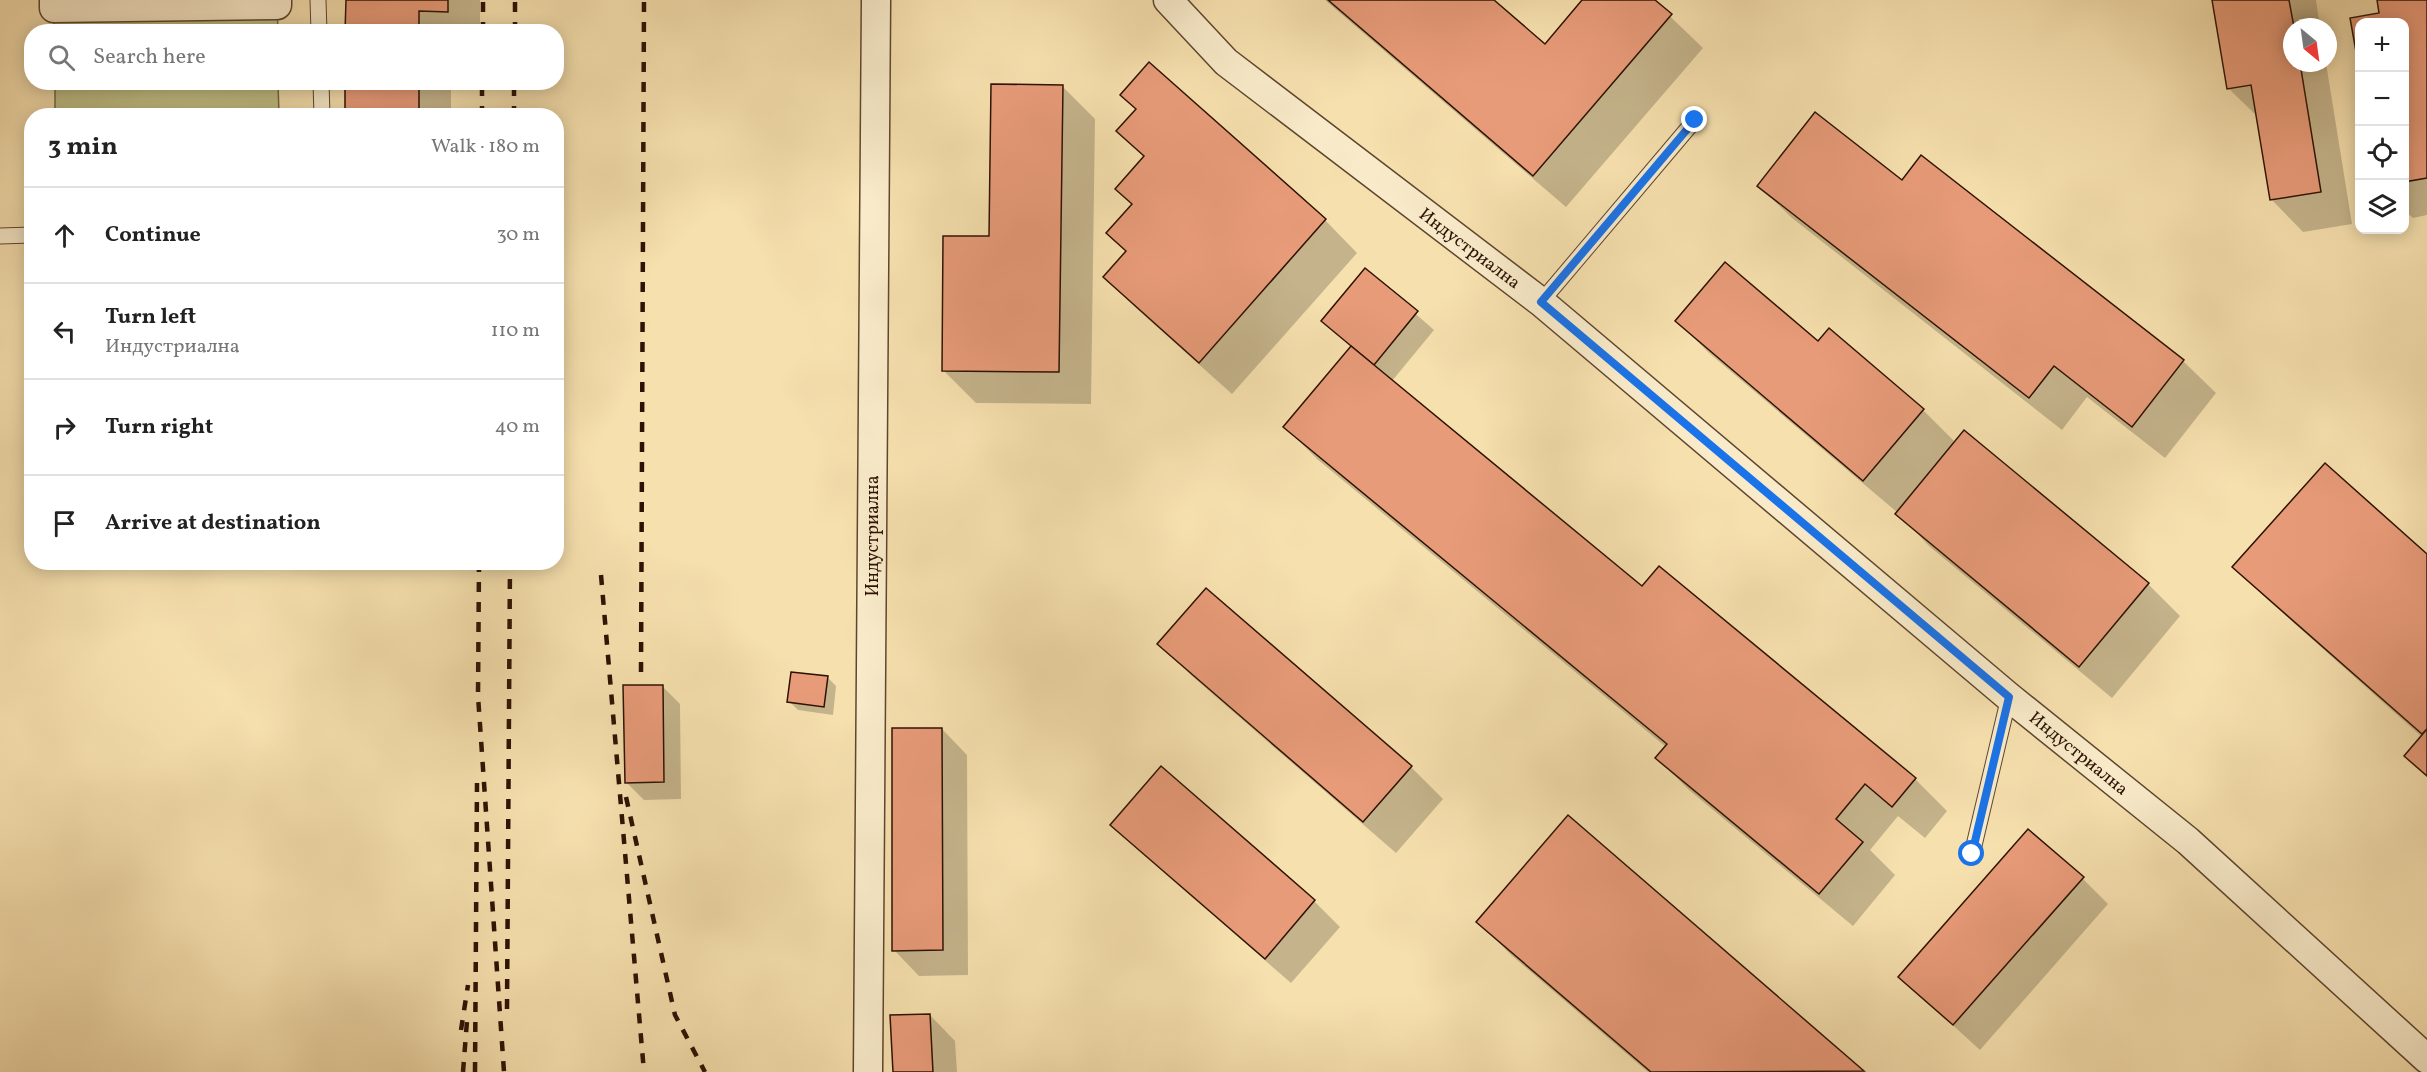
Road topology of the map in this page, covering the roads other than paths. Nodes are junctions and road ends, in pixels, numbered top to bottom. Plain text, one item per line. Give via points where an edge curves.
1 (54, 0) edge
2 (277, 0) edge
3 (318, 0) edge
4 (876, 0) edge
5 (1168, 0) edge
6 (319, 24) edge
7 (321, 90) edge
8 (322, 108) edge
9 (1695, 120) dead end
10 (24, 235) edge
11 (0, 236) edge
12 (1541, 302) junction
13 (2009, 697) junction
14 (1972, 854) dead end
15 (2427, 1059) edge
16 (868, 1072) edge

1 - 2 street via 54,8 277,5
3 - 6 lane
4 - 16 street, Индустриална
5 - 12 street, Индустриална via 1226,62
7 - 8 lane
9 - 12 lane
10 - 11 lane
12 - 13 street, Индустриална
13 - 14 lane
13 - 15 street, Индустриална via 2188,841

